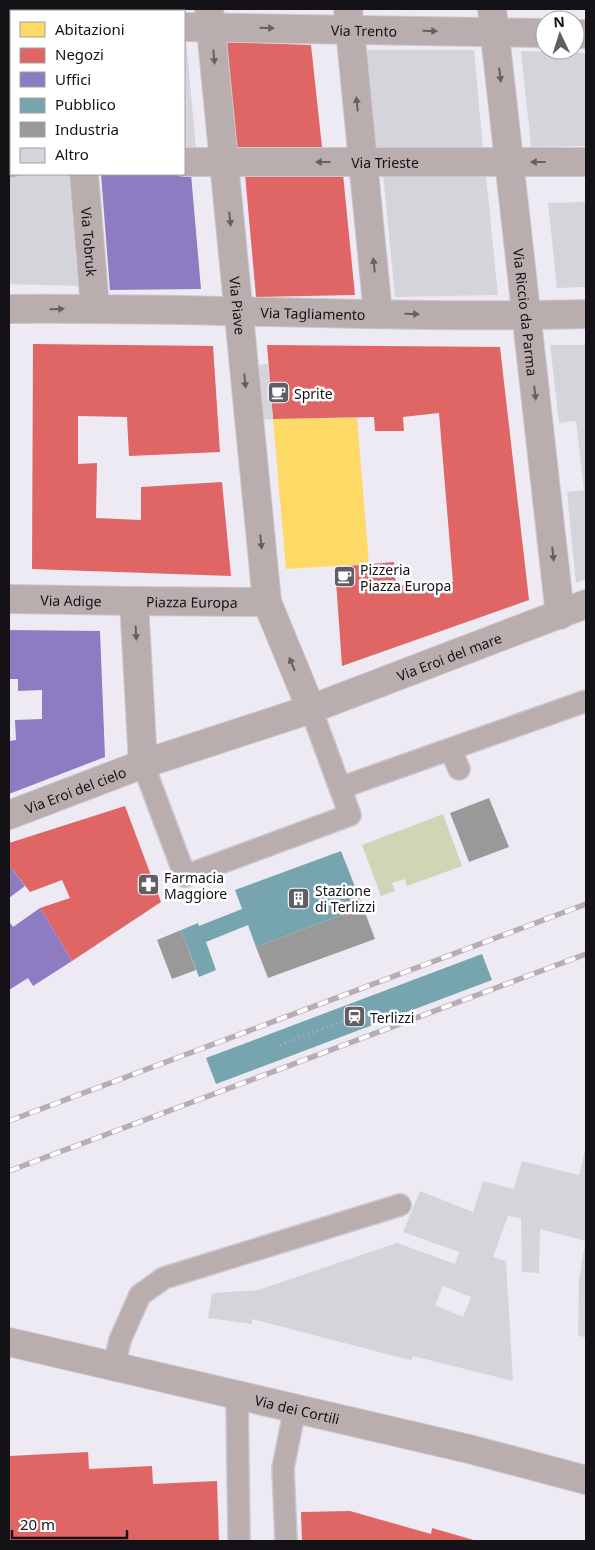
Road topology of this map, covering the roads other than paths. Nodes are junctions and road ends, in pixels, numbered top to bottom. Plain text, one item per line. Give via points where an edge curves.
1 (210, 18) edge
2 (349, 19) edge
3 (493, 21) edge
4 (185, 27) edge
5 (535, 31) edge
6 (510, 161) junction
7 (185, 162) edge
8 (224, 162) junction
9 (363, 162) junction
10 (586, 162) edge
11 (84, 175) edge
12 (95, 308) junction
13 (9, 310) edge
14 (239, 312) junction
15 (378, 314) junction
16 (586, 314) edge
17 (527, 316) junction
18 (9, 599) edge
19 (134, 601) junction
20 (267, 602) junction
21 (586, 604) edge
22 (560, 614) junction
23 (586, 701) edge
24 (311, 709) junction
25 (451, 750) junction
26 (143, 764) junction
27 (458, 769) dead end
28 (340, 788) junction
29 (9, 815) edge
30 (400, 1205) dead end
31 (9, 1342) edge
32 (114, 1366) junction
33 (237, 1395) junction
34 (295, 1408) junction
35 (586, 1480) edge
36 (239, 1541) edge
37 (286, 1541) edge

1 -> 2 street, Via Trento
1 - 4 street, Via Trento
1 -> 8 street, Via Piave
2 -> 3 street, Via Trento
9 -> 2 street
3 - 5 street, Via Trento
3 -> 6 street, Via Riccio da Parma
6 - 9 street, Via Trieste
10 -> 6 street, Via Trieste
6 - 17 street, Via Riccio da Parma
7 - 8 street, Via Trieste
9 -> 8 street, Via Trieste
8 -> 14 street, Via Piave
15 -> 9 street
11 - 12 street, Via Tobruk
13 -> 12 street, Via Tagliamento
12 - 14 street, Via Tagliamento
14 - 15 street, Via Tagliamento
14 -> 20 street, Via Piave
15 -> 17 street, Via Tagliamento
16 - 17 street, Via Tagliamento
17 -> 22 street, Via Riccio da Parma
18 - 19 street, Via Adige
19 - 20 street, Piazza Europa
19 -> 26 street, Piazza Europa
24 -> 20 street, Piazza Europa
21 - 22 street, Via Eroi del mare
22 - 24 street, Via Eroi del mare
23 - 25 lane
24 - 26 street
24 - 28 lane, Piazza Europa
25 - 27 lane
25 - 28 lane
26 - 28 lane, Piazza Europa via 185,876 350,815
26 - 29 street, Via Eroi del cielo
30 - 32 lane via 164,1278 140,1295 120,1340
31 - 32 street, Via dei Cortili
32 - 33 street, Via dei Cortili
33 - 34 street, Via dei Cortili
33 - 36 lane
34 - 35 street, Via dei Cortili
34 - 37 lane via 283,1468

